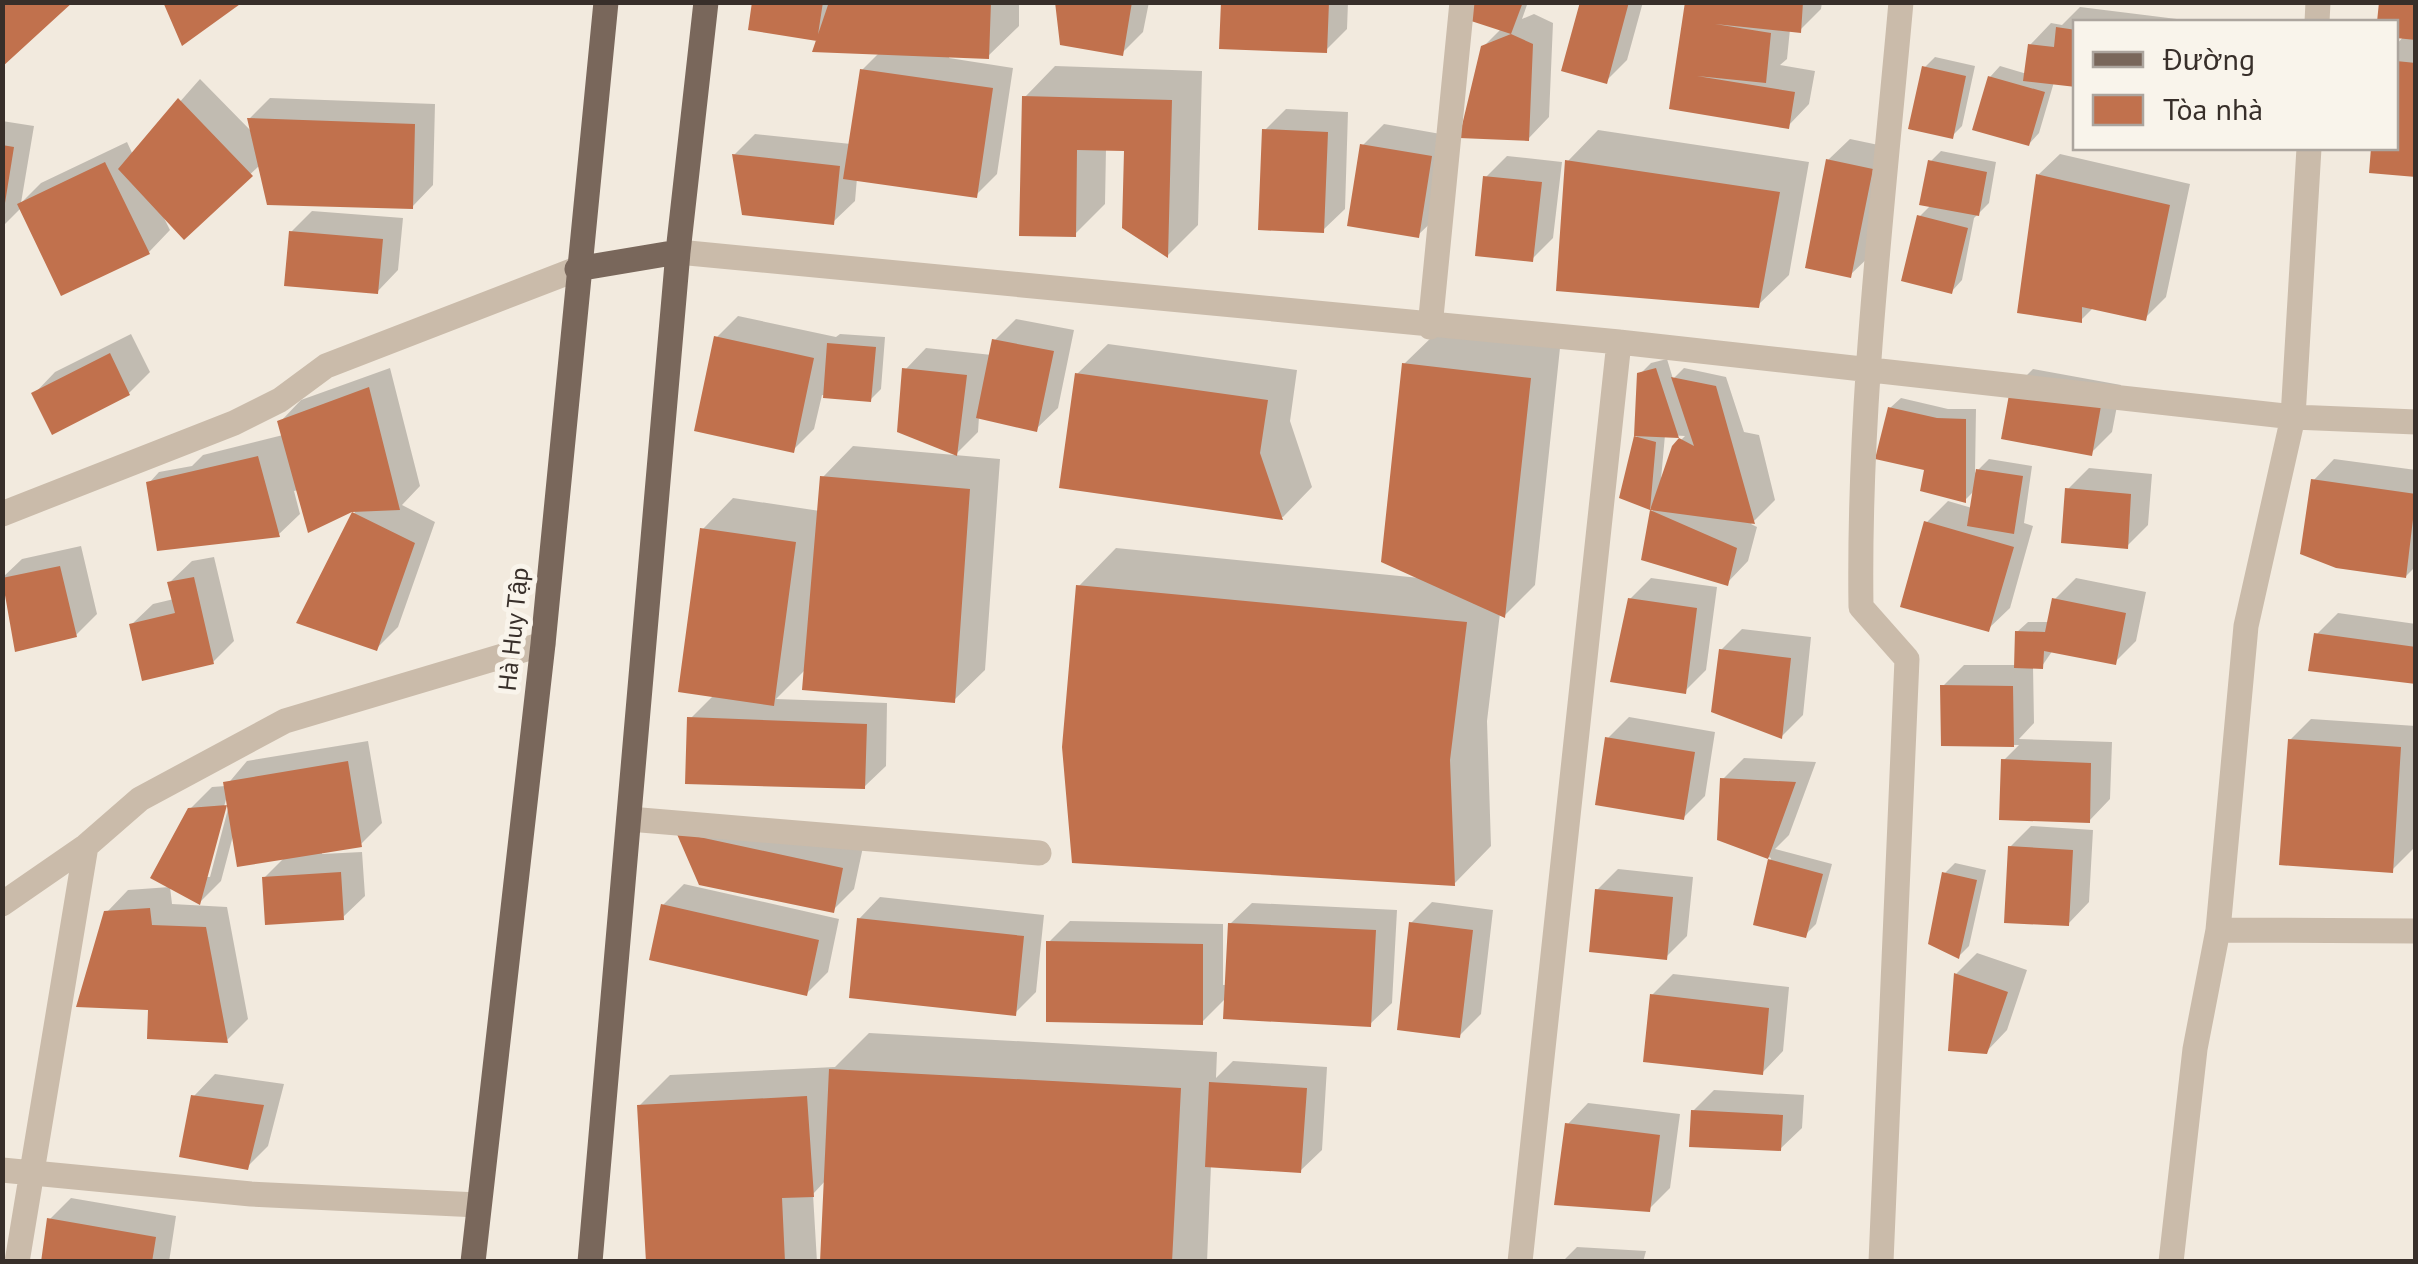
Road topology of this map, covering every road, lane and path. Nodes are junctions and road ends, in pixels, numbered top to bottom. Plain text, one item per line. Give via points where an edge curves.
1 (606, 2) edge
2 (706, 2) edge
3 (1462, 2) edge
4 (1901, 2) edge
5 (2310, 150) edge
6 (678, 252) junction
7 (577, 269) junction
8 (1430, 327) junction
9 (1620, 342) junction
10 (1868, 372) junction
11 (2294, 417) junction
12 (2416, 422) edge
13 (2, 514) edge
14 (543, 644) junction
15 (629, 819) junction
16 (86, 846) junction
17 (1039, 853) dead end
18 (2, 904) edge
19 (2218, 930) junction
20 (2416, 931) edge
21 (2, 1170) edge
22 (31, 1172) junction
23 (478, 1205) junction
24 (17, 1262) edge
25 (473, 1262) edge
26 (590, 1262) edge
27 (1520, 1262) edge
28 (1882, 1262) edge
29 (2172, 1262) edge

1 - 7 main road, Hà Huy Tập
2 - 6 main road
3 - 8 street
4 - 10 street
5 - 11 street
6 - 7 main road
6 - 8 street
6 - 15 main road
7 - 13 street via 326,366 280,400 234,422
7 - 14 main road, Hà Huy Tập
8 - 9 street
9 - 10 street
9 - 27 street
10 - 11 street
10 - 28 street via 1861,608 1907,659
11 - 12 street
11 - 19 street via 2246,626
14 - 16 street via 285,721 140,800
14 - 23 main road, Hà Huy Tập
15 - 17 street
15 - 26 main road
16 - 18 street
16 - 22 street
19 - 20 street
19 - 29 street via 2196,1049
21 - 22 street
22 - 23 street via 251,1194
22 - 24 street
23 - 25 main road, Hà Huy Tập

